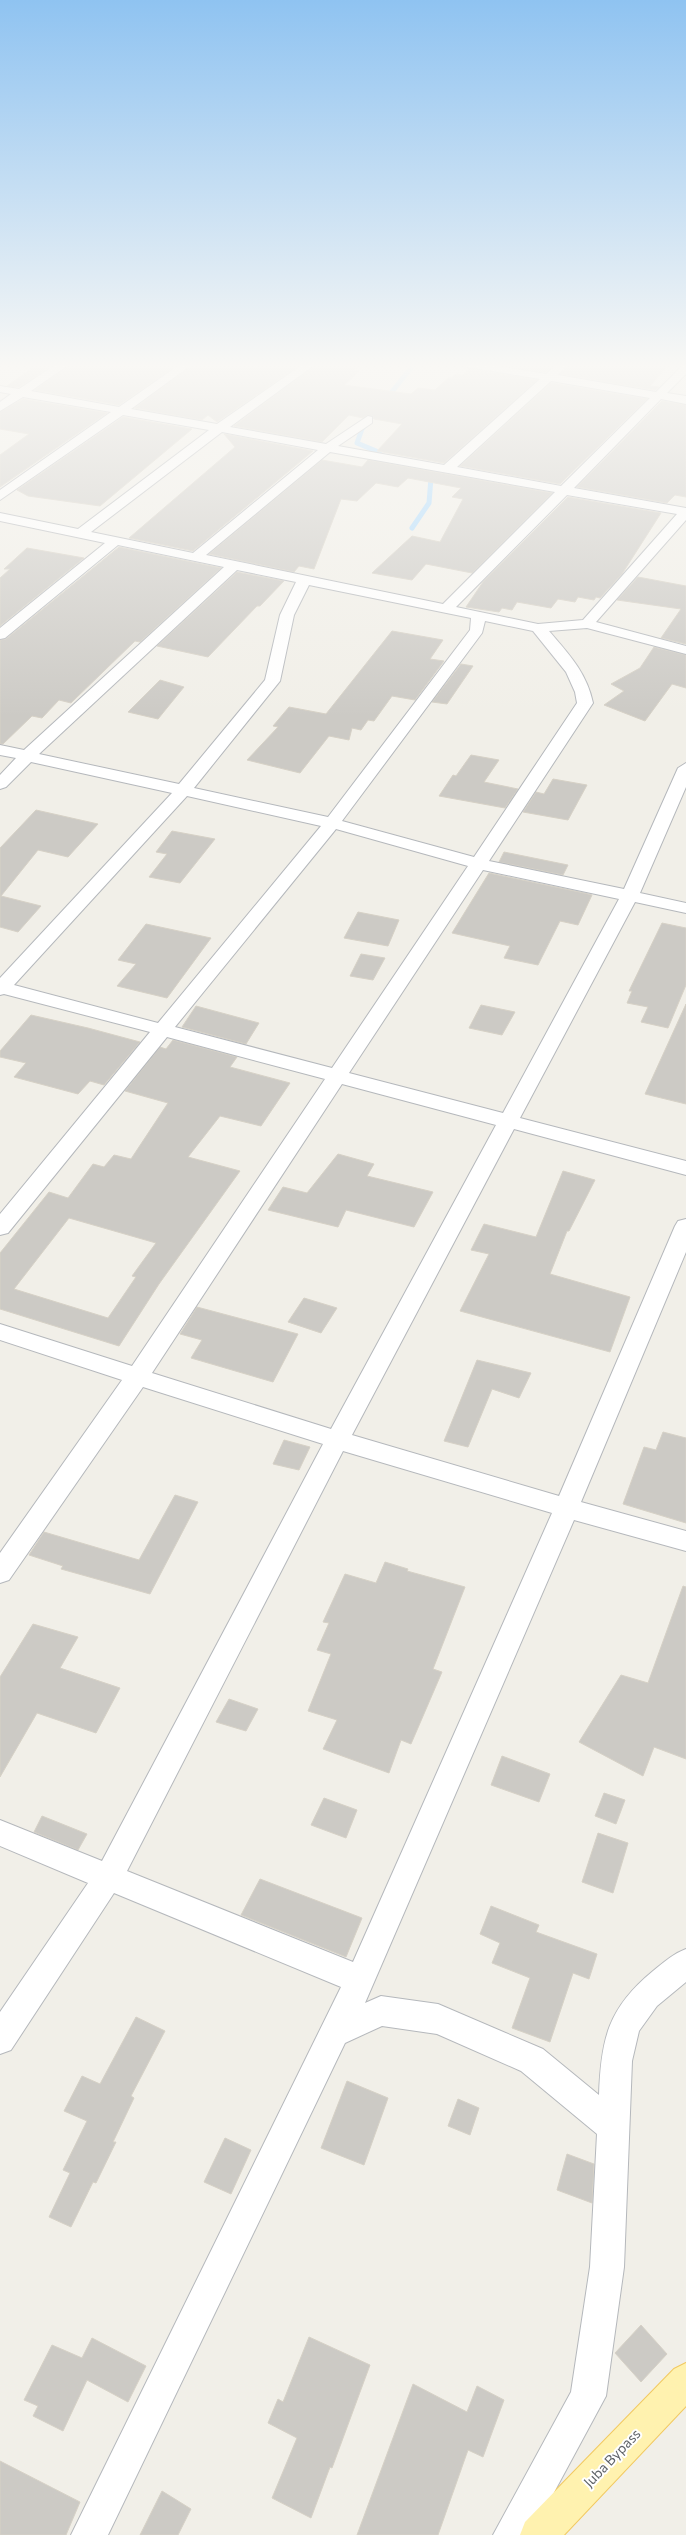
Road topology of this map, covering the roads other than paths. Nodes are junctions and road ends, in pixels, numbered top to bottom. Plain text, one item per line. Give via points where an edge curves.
1 (21, 481) edge
2 (149, 481) edge
3 (287, 481) edge
4 (509, 481) edge
5 (573, 481) edge
6 (563, 491) junction
7 (0, 496) edge
8 (686, 512) edge
9 (1, 519) edge
10 (80, 534) junction
11 (115, 541) junction
12 (195, 558) junction
13 (235, 565) junction
14 (304, 580) junction
15 (446, 609) junction
16 (478, 616) junction
17 (587, 624) junction
18 (538, 628) junction
19 (0, 635) edge
20 (686, 650) edge
21 (0, 750) edge
22 (26, 757) junction
23 (686, 768) edge
24 (0, 784) edge
25 (184, 789) junction
26 (332, 823) junction
27 (479, 864) junction
28 (630, 895) junction
29 (686, 908) edge
30 (0, 988) edge
31 (163, 1028) junction
32 (336, 1077) junction
33 (507, 1122) junction
34 (686, 1168) edge
35 (686, 1226) edge
36 (0, 1228) edge
37 (0, 1332) edge
38 (138, 1377) junction
39 (337, 1440) junction
40 (566, 1509) junction
41 (686, 1541) edge
42 (0, 1573) edge
43 (0, 1833) edge
44 (108, 1878) junction
45 (686, 1963) edge
46 (360, 1980) junction
47 (335, 2032) junction
48 (0, 2039) edge
49 (614, 2128) junction
50 (686, 2381) edge
51 (90, 2535) edge
52 (511, 2535) edge
53 (538, 2535) edge

1 - 7 street
2 - 10 street
3 - 12 street
4 - 6 street
5 - 6 street
6 - 8 street
6 - 15 street
8 - 17 street
9 - 10 street
10 - 11 street
11 - 12 street
11 - 19 street
12 - 13 street
13 - 14 street
13 - 22 street
14 - 15 street
14 - 25 street via 287,615 272,681
15 - 16 street
16 - 18 street
16 - 26 street via 477,630
17 - 18 street
17 - 20 street
18 - 27 street via 573,670 583,689 585,703
21 - 22 street
22 - 24 street
22 - 25 street
23 - 28 street
25 - 26 street
25 - 30 street
26 - 27 street
26 - 31 street
27 - 28 street
27 - 32 street
28 - 29 street
28 - 33 street
30 - 31 street
31 - 32 street
31 - 36 street
32 - 33 street
32 - 38 street
33 - 34 street
33 - 39 street
35 - 40 street
37 - 38 street
38 - 39 street
38 - 42 street
39 - 40 street
39 - 44 street
40 - 41 street
40 - 46 street
43 - 44 street
44 - 46 street
44 - 48 street
45 - 49 street via 646,1996 625,2024 616,2061
46 - 47 street
47 - 49 street via 381,2011 438,2019 532,2060
47 - 51 street
49 - 52 street via 607,2267 588,2396
50 - 53 main road, Juba Bypass

